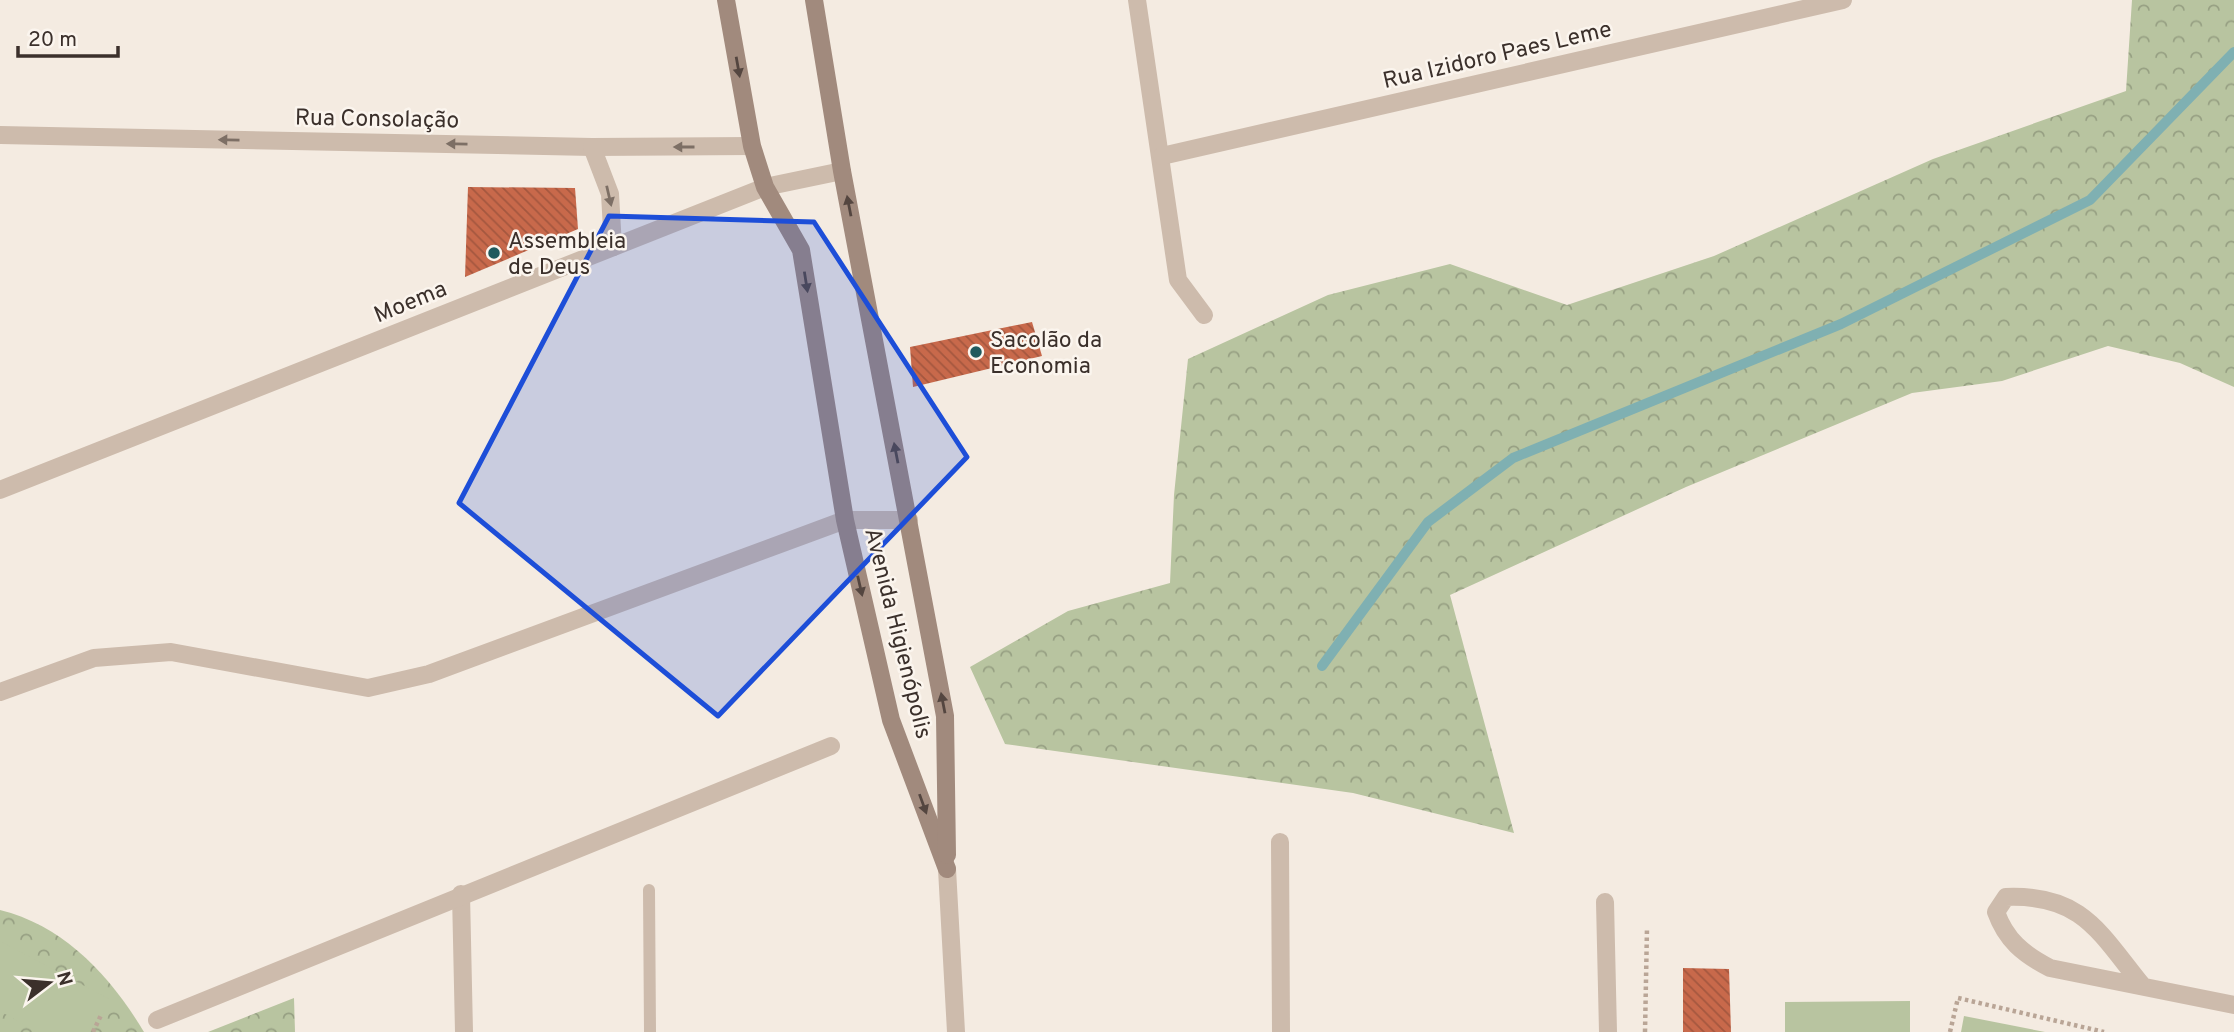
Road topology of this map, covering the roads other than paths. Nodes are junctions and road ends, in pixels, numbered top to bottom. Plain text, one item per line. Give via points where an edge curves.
1 (726, 0) edge
2 (814, 0) edge
3 (1137, 0) edge
4 (1843, 0) edge
5 (0, 135) edge
6 (752, 146) junction
7 (592, 147) junction
8 (1162, 156) junction
9 (842, 171) junction
10 (765, 187) junction
11 (613, 247) junction
12 (1204, 315) dead end
13 (0, 490) edge
14 (845, 520) junction
15 (909, 520) junction
16 (0, 692) edge
17 (831, 746) dead end
18 (1280, 842) dead end
19 (947, 869) junction
20 (649, 890) dead end
21 (461, 894) junction
22 (1605, 902) dead end
23 (2142, 985) junction
24 (2234, 1005) edge
25 (157, 1020) dead end
26 (464, 1032) edge
27 (650, 1032) edge
28 (956, 1032) edge
29 (1281, 1032) edge
30 (1608, 1032) edge

1 -> 6 main road, Avenida Higienópolis
2 - 9 main road, Avenida Higienópolis
3 - 8 street
4 - 8 street, Rua Izidoro Paes Leme
7 -> 5 street, Rua Consolação
6 -> 7 street, Rua Consolação
6 - 10 main road, Avenida Higienópolis
7 -> 11 street via 610,194
8 - 12 street via 1178,280
9 - 10 street, Moema
15 -> 9 main road, Avenida Higienópolis
10 - 11 street, Moema
10 -> 14 main road, Avenida Higienópolis via 801,250
11 - 13 street, Moema
14 - 15 street
14 - 16 street via 429,674 368,688 171,652 94,658
14 -> 19 main road, Avenida Higienópolis via 891,720
19 -> 15 main road, Avenida Higienópolis via 945,716
17 - 21 street
18 - 29 street
19 - 28 street
20 - 27 lane
21 - 25 street
21 - 26 street
22 - 30 street
23 - 23 street via 2050,968 2026,956 2003,932 1996,912 2006,897 2034,896 2065,905 2088,919
23 - 24 street

